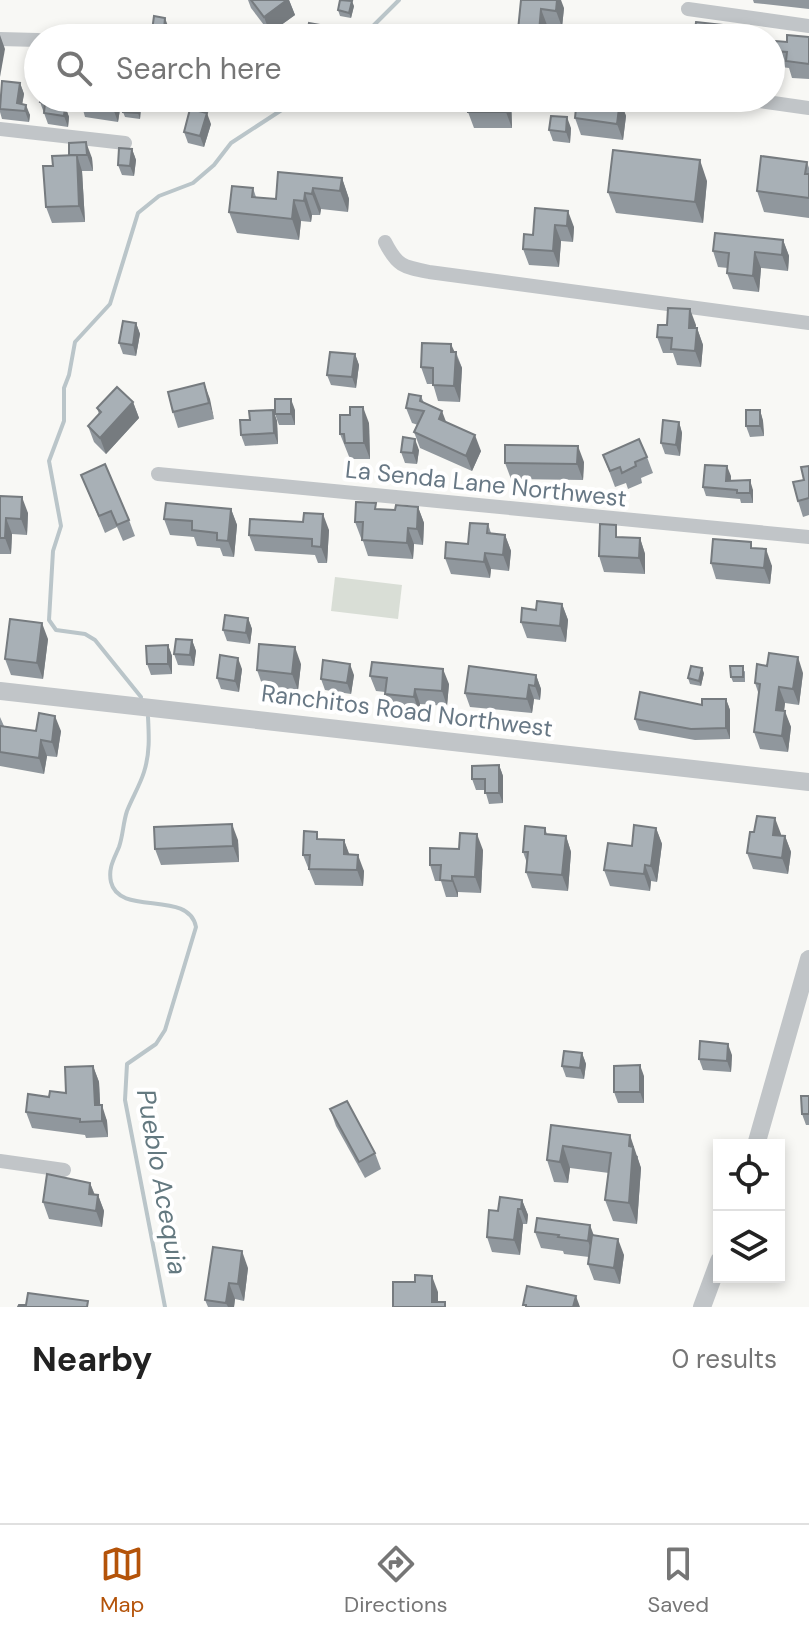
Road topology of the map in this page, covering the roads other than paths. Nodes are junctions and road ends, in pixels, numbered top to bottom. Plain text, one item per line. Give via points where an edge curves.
1 (688, 9) dead end
2 (809, 26) edge
3 (0, 39) edge
4 (24, 40) edge
5 (785, 105) edge
6 (809, 108) edge
7 (0, 129) edge
8 (125, 143) dead end
9 (385, 242) dead end
10 (809, 323) edge
11 (158, 474) dead end
12 (809, 537) edge
13 (0, 691) edge
14 (809, 782) edge
15 (809, 959) edge
16 (758, 1139) edge
17 (0, 1161) edge
18 (64, 1170) dead end
19 (713, 1277) edge
20 (702, 1307) edge

1 - 2 street
3 - 4 street
5 - 6 street
7 - 8 street
9 - 10 street via 403,267 429,272
11 - 12 street, La Senda Lane Northwest
13 - 14 street, Ranchitos Road Northwest
15 - 16 street
17 - 18 street
19 - 20 street

